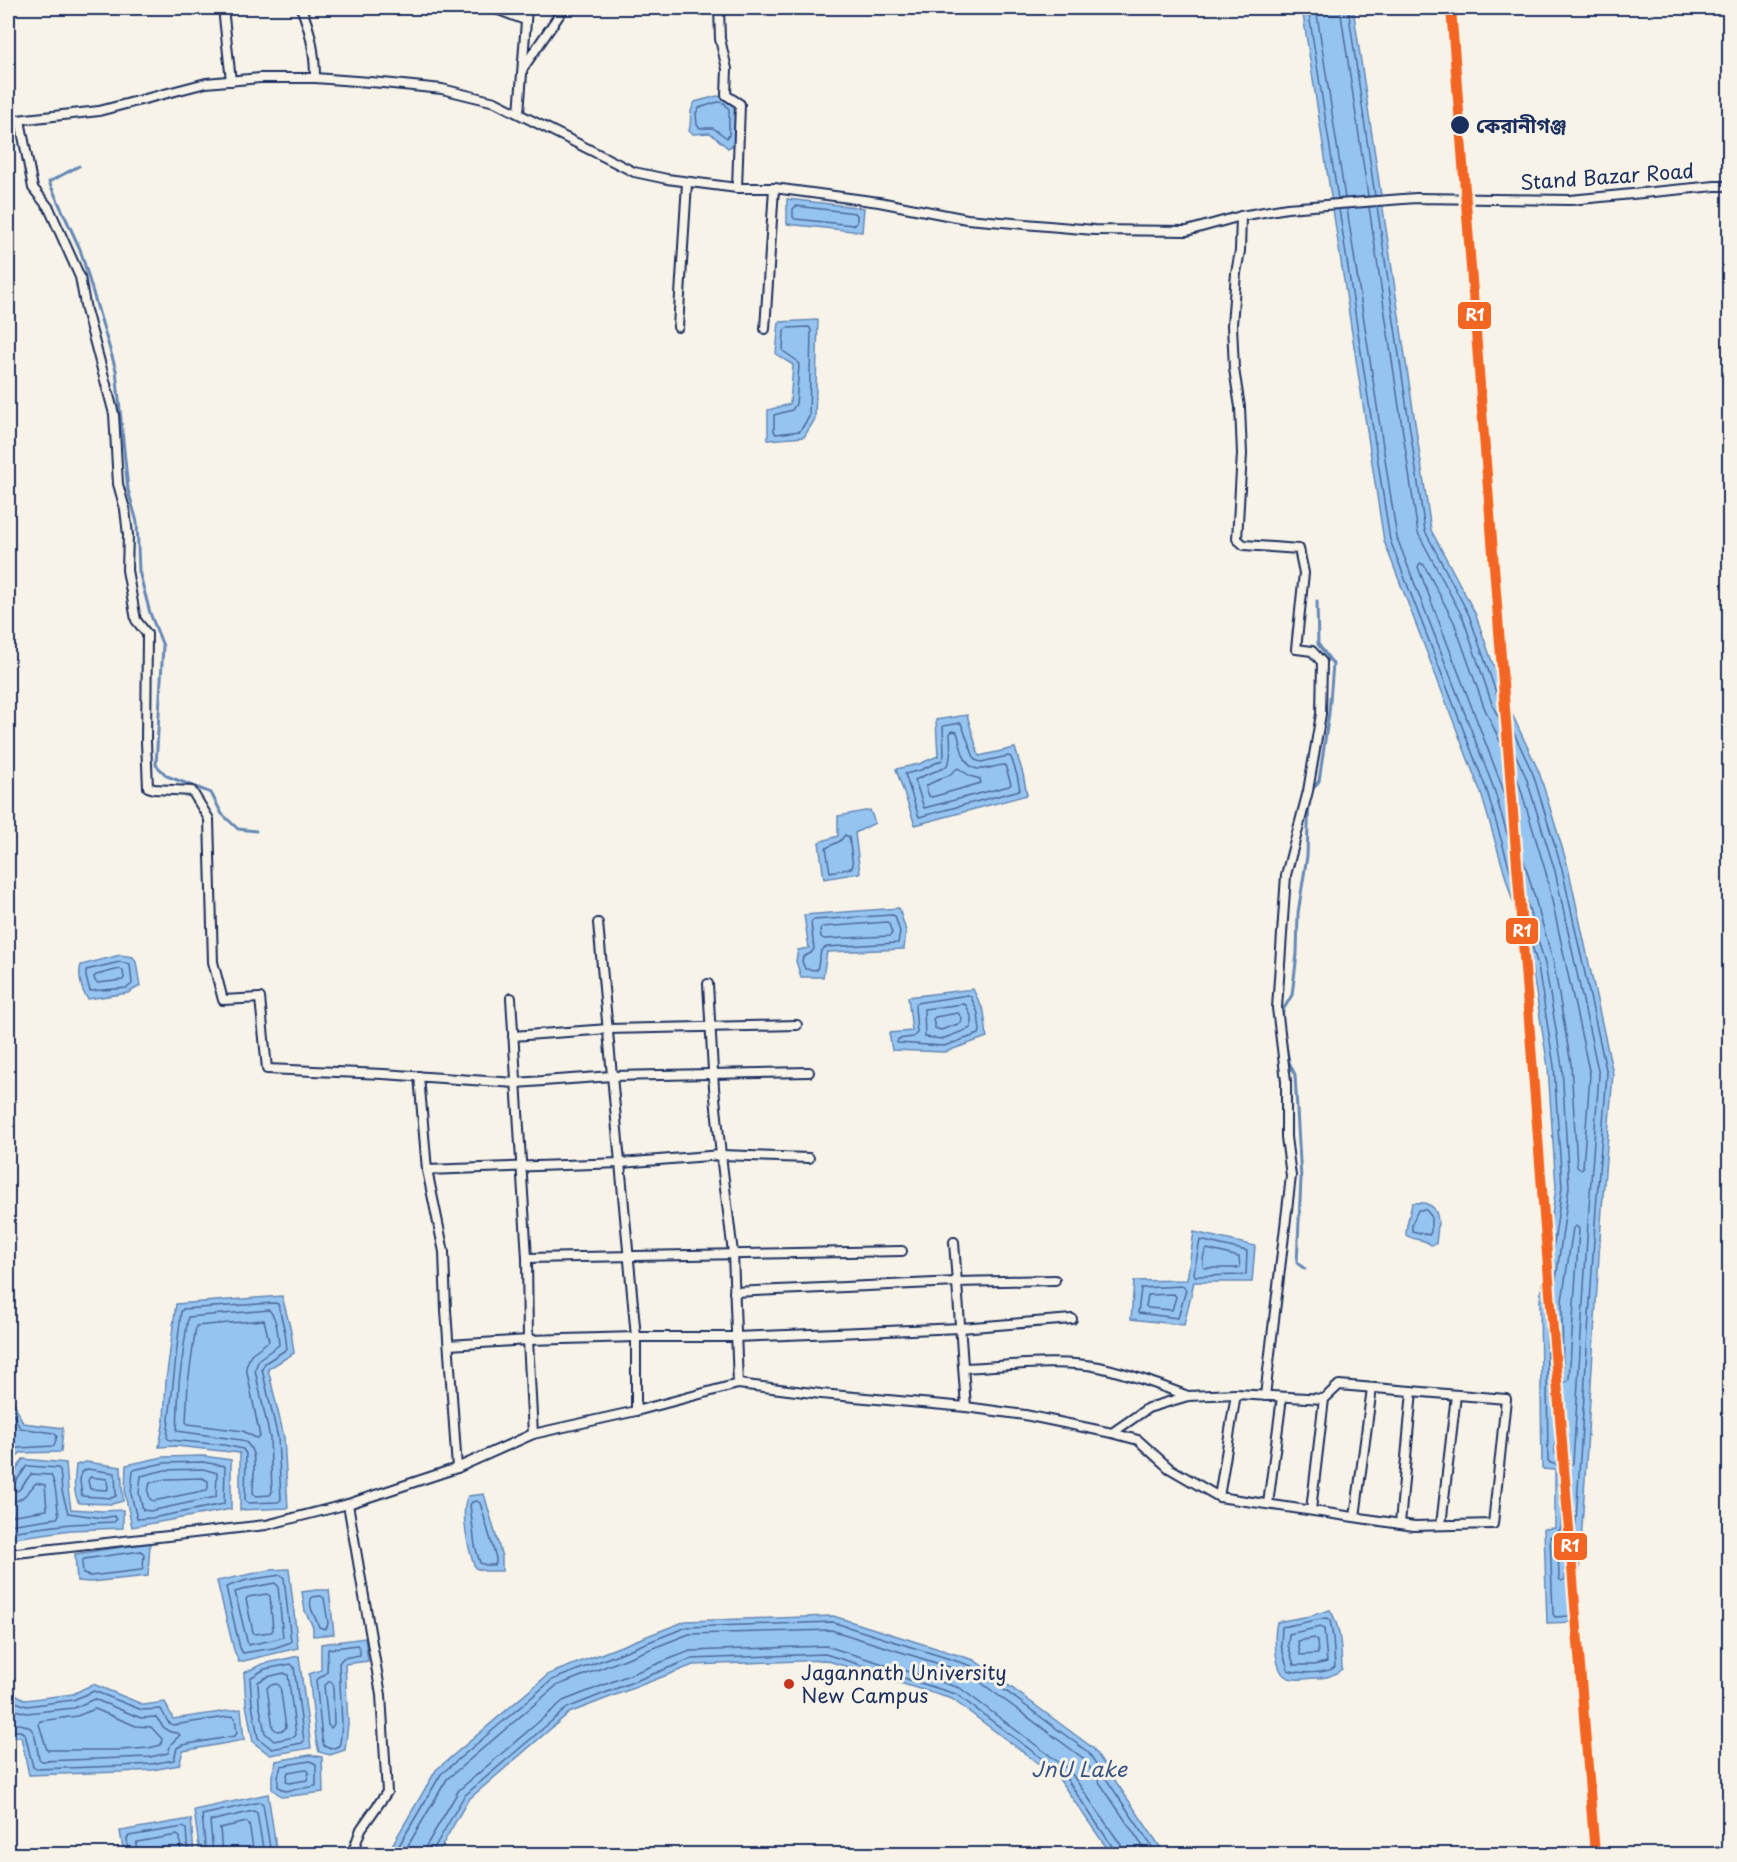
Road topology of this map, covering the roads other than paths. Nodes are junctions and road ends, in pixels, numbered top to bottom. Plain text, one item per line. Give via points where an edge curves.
1 (223, 8) edge
2 (301, 8) edge
3 (493, 8) edge
4 (527, 8) edge
5 (564, 8) edge
6 (720, 9) edge
7 (525, 20) junction
8 (522, 69) junction
9 (315, 78) junction
10 (231, 81) junction
11 (519, 113) junction
12 (20, 120) junction
13 (8, 121) edge
14 (687, 183) junction
15 (1730, 186) edge
16 (737, 188) junction
17 (774, 188) junction
18 (1241, 216) junction
19 (678, 327) dead end
20 (765, 329) dead end
21 (598, 923) dead end
22 (708, 984) dead end
23 (511, 998) dead end
24 (797, 1025) dead end
25 (711, 1027) junction
26 (608, 1029) junction
27 (513, 1036) junction
28 (809, 1072) dead end
29 (714, 1075) junction
30 (419, 1076) junction
31 (612, 1076) junction
32 (516, 1083) junction
33 (721, 1155) junction
34 (809, 1158) dead end
35 (621, 1163) junction
36 (521, 1166) junction
37 (428, 1170) junction
38 (954, 1242) dead end
39 (902, 1251) dead end
40 (733, 1253) junction
41 (629, 1257) junction
42 (527, 1258) junction
43 (1055, 1280) dead end
44 (957, 1282) junction
45 (734, 1292) junction
46 (1072, 1319) dead end
47 (961, 1328) junction
48 (636, 1337) junction
49 (736, 1337) junction
50 (528, 1340) junction
51 (449, 1345) junction
52 (964, 1368) junction
53 (738, 1384) junction
54 (1372, 1388) junction
55 (1412, 1391) junction
56 (1236, 1394) junction
57 (1456, 1395) junction
58 (1188, 1396) junction
59 (1265, 1396) junction
60 (1282, 1397) junction
61 (1324, 1400) junction
62 (966, 1407) junction
63 (636, 1411) junction
64 (1112, 1433) junction
65 (533, 1434) junction
66 (457, 1468) junction
67 (1220, 1497) junction
68 (348, 1504) junction
69 (1268, 1504) junction
70 (1311, 1510) junction
71 (1355, 1517) junction
72 (1400, 1524) junction
73 (1441, 1525) junction
74 (8, 1554) edge
75 (352, 1854) edge

1 - 10 street
2 - 9 street via 315,52
3 - 7 street
4 - 7 street
5 - 8 street
6 - 16 street via 726,95 740,104
7 - 8 street
8 - 11 street
9 - 10 street, Stand Bazar Road
9 - 11 street, Stand Bazar Road via 442,89 495,102
10 - 12 street, Stand Bazar Road via 99,111
11 - 14 street, Stand Bazar Road via 634,172
12 - 13 street, Stand Bazar Road
12 - 30 street via 33,188 49,208 80,277 114,414 118,484 128,535 127,570 136,620 147,634 148,787 192,791 209,819 213,962 223,1000 260,998 267,1069
14 - 16 street, Stand Bazar Road
14 - 19 street
15 - 18 street, Stand Bazar Road via 1570,200 1416,198 1287,208
16 - 17 street, Stand Bazar Road
17 - 18 street, Stand Bazar Road via 967,219 1094,230 1187,231
17 - 20 street
18 - 59 street via 1232,325 1242,454 1237,539 1244,545 1299,549 1304,573 1296,649 1312,651 1322,662 1321,714 1308,791 1286,876 1277,1008 1291,1176
21 - 26 street
22 - 25 street
23 - 27 street
24 - 25 street
25 - 26 street
25 - 29 street
26 - 27 street
26 - 31 street
27 - 32 street
28 - 29 street
29 - 31 street
29 - 33 street
30 - 32 street
30 - 37 street
31 - 32 street
31 - 35 street
32 - 36 street
33 - 34 street
33 - 35 street
33 - 40 street
35 - 36 street
35 - 41 street
36 - 37 street
36 - 42 street
37 - 51 street via 444,1252
38 - 44 street
39 - 40 street
40 - 41 street
40 - 45 street
41 - 42 street
41 - 48 street
42 - 50 street
43 - 44 street
44 - 45 street
44 - 47 street
45 - 49 street
46 - 47 street
47 - 49 street
47 - 52 street
48 - 49 street
48 - 50 street
48 - 63 street
49 - 53 street
50 - 51 street
50 - 65 street
51 - 66 street
52 - 58 street via 1068,1364 1099,1367
52 - 62 street
53 - 62 street
53 - 63 street
54 - 55 street
54 - 61 street via 1339,1385
54 - 71 street
55 - 57 street
55 - 72 street
56 - 58 street
56 - 59 street
56 - 67 street
57 - 73 street
57 - 73 street via 1506,1399 1493,1524
58 - 64 street via 1148,1408
59 - 60 street
60 - 61 street
60 - 69 street
61 - 70 street
62 - 64 street
63 - 65 street
64 - 67 street via 1138,1440 1169,1468
65 - 66 street
66 - 68 street
67 - 69 street
68 - 74 street via 266,1525
68 - 75 street via 381,1695 387,1792 362,1829
69 - 70 street
70 - 71 street
71 - 72 street
72 - 73 street

